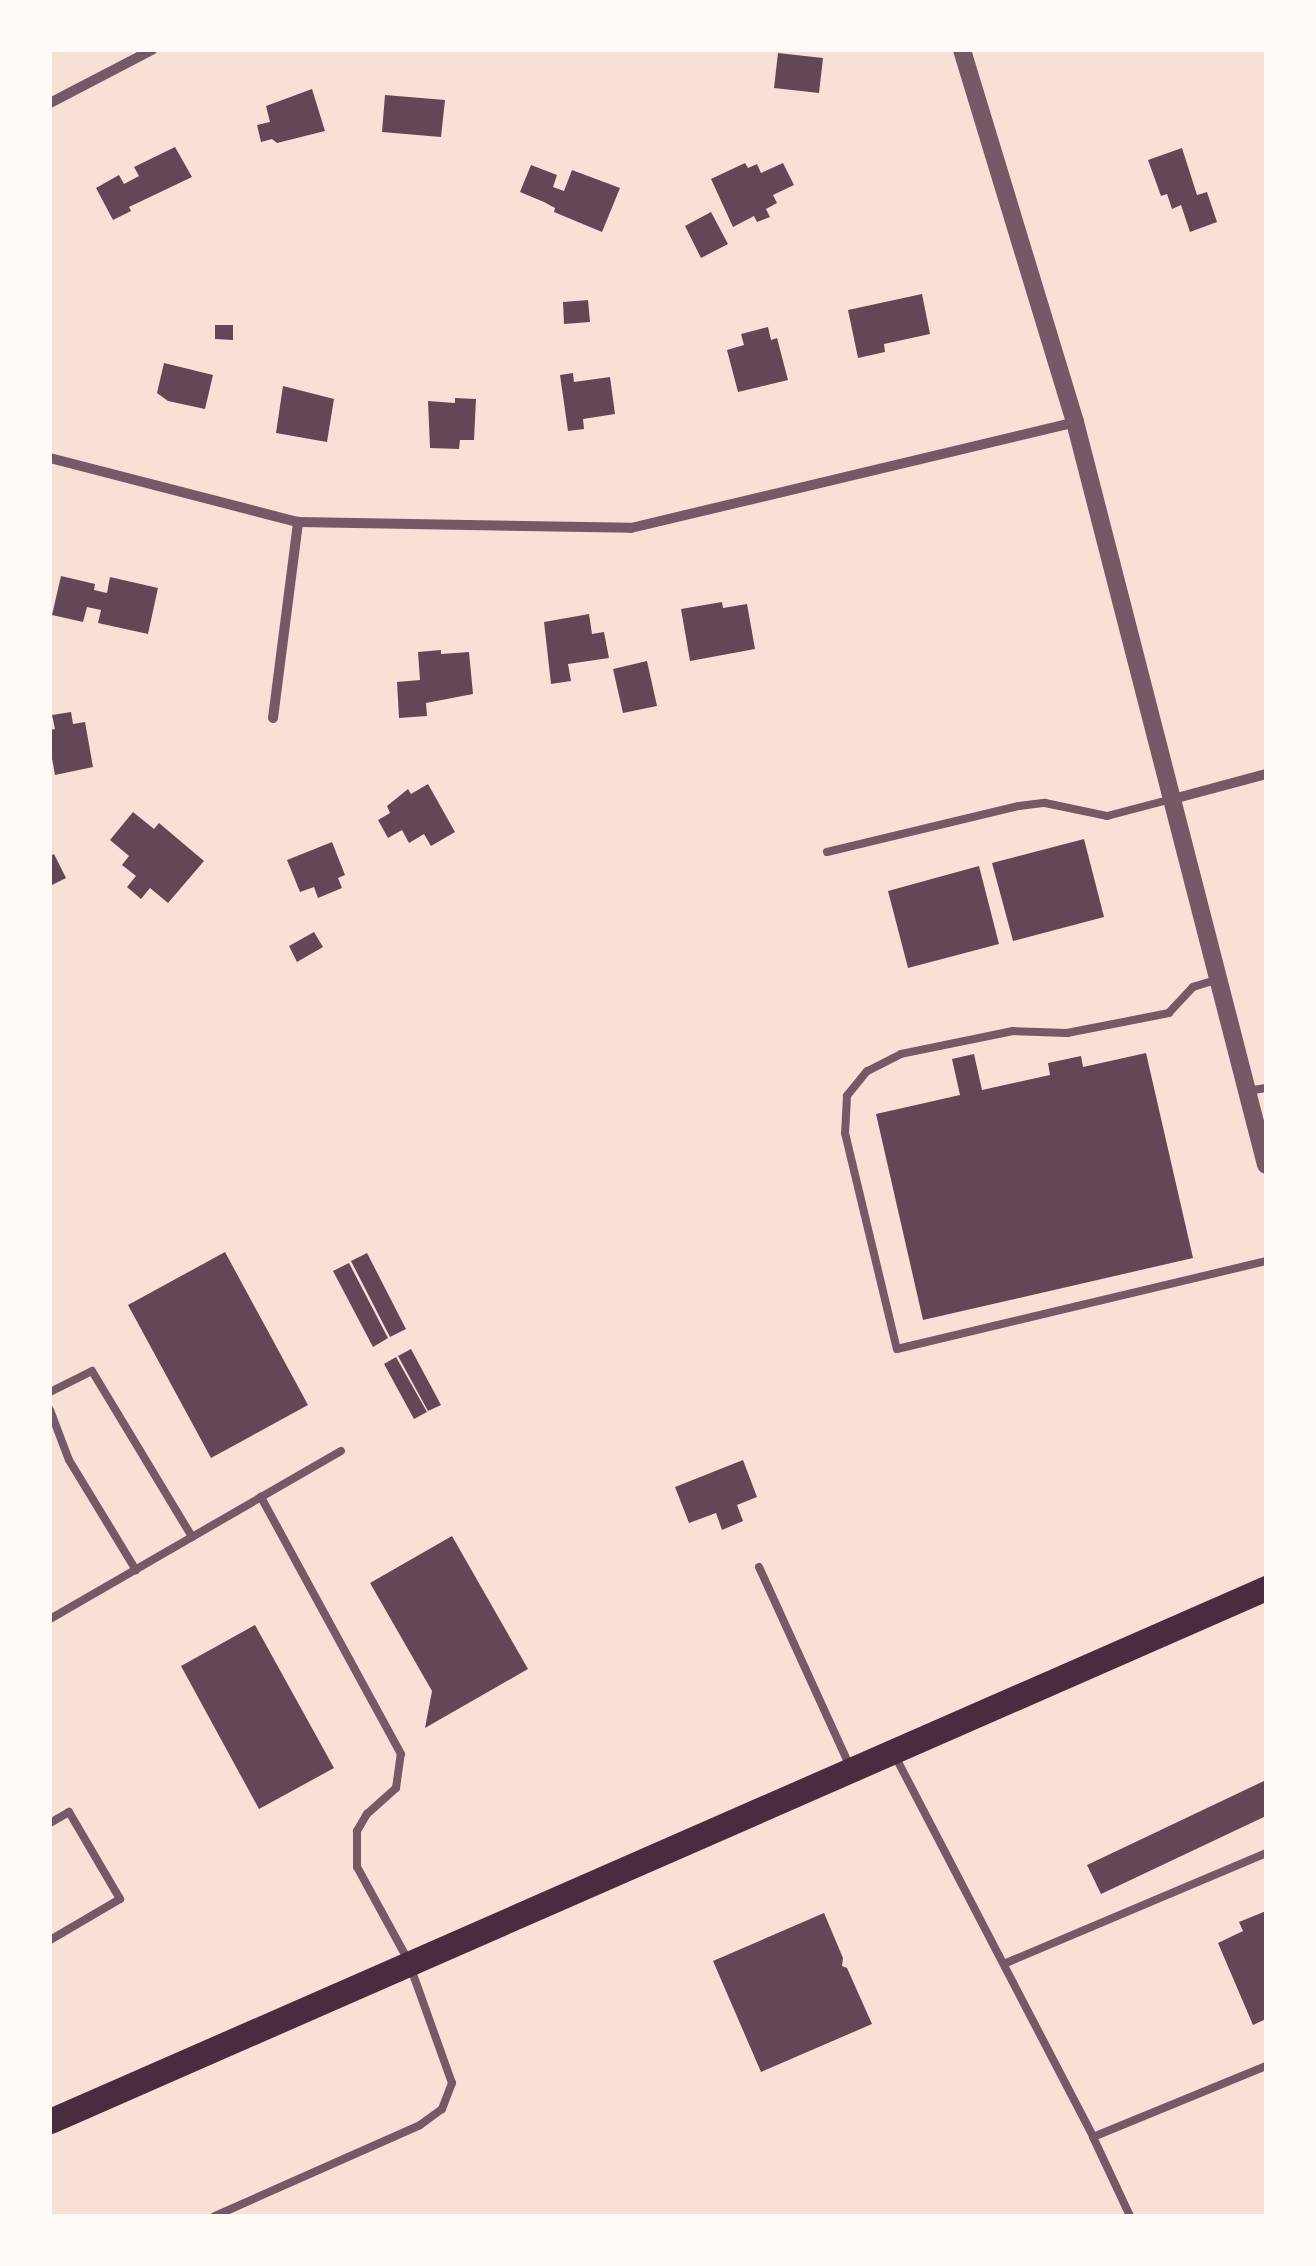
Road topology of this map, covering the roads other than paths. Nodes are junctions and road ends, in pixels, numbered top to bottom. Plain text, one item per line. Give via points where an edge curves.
1 (152, 50) edge
2 (962, 50) edge
3 (50, 103) edge
4 (1075, 422) junction
5 (50, 458) edge
6 (298, 522) junction
7 (273, 718) dead end
8 (1266, 774) edge
9 (1173, 798) junction
10 (826, 852) dead end
11 (1219, 979) junction
12 (1257, 1089) edge
13 (1266, 1165) edge
14 (1266, 1261) edge
15 (50, 1392) edge
16 (50, 1410) edge
17 (341, 1451) dead end
18 (261, 1498) junction
19 (192, 1537) junction
20 (758, 1567) dead end
21 (136, 1570) junction
22 (1266, 1588) edge
23 (50, 1619) edge
24 (892, 1750) junction
25 (850, 1767) junction
26 (50, 1822) edge
27 (1266, 1853) edge
28 (50, 1940) edge
29 (408, 1960) junction
30 (1006, 1964) junction
31 (1266, 2066) edge
32 (50, 2121) edge
33 (1093, 2137) junction
34 (215, 2216) edge
35 (1130, 2216) edge

1 - 3 street
2 - 4 street
4 - 6 street via 630,528
4 - 9 street
5 - 6 street
6 - 7 street
8 - 9 street
9 - 10 lane via 1106,816 1045,803 1019,806
9 - 11 street
11 - 12 street
11 - 14 lane via 1193,987 1169,1013 1066,1034 1013,1031 901,1054 867,1071 847,1096 845,1132 897,1349
12 - 13 street
15 - 19 lane via 92,1371
16 - 21 lane via 69,1460
17 - 18 lane
18 - 19 lane
18 - 29 lane via 402,1754 396,1788 367,1814 354,1847
19 - 21 lane
20 - 25 lane
21 - 23 lane
22 - 24 main road
24 - 25 main road
24 - 30 lane
25 - 29 main road
26 - 28 lane via 69,1812 120,1900
27 - 30 lane
29 - 32 main road
29 - 34 lane via 452,2083 442,2110
30 - 33 lane
31 - 33 lane
33 - 35 lane

